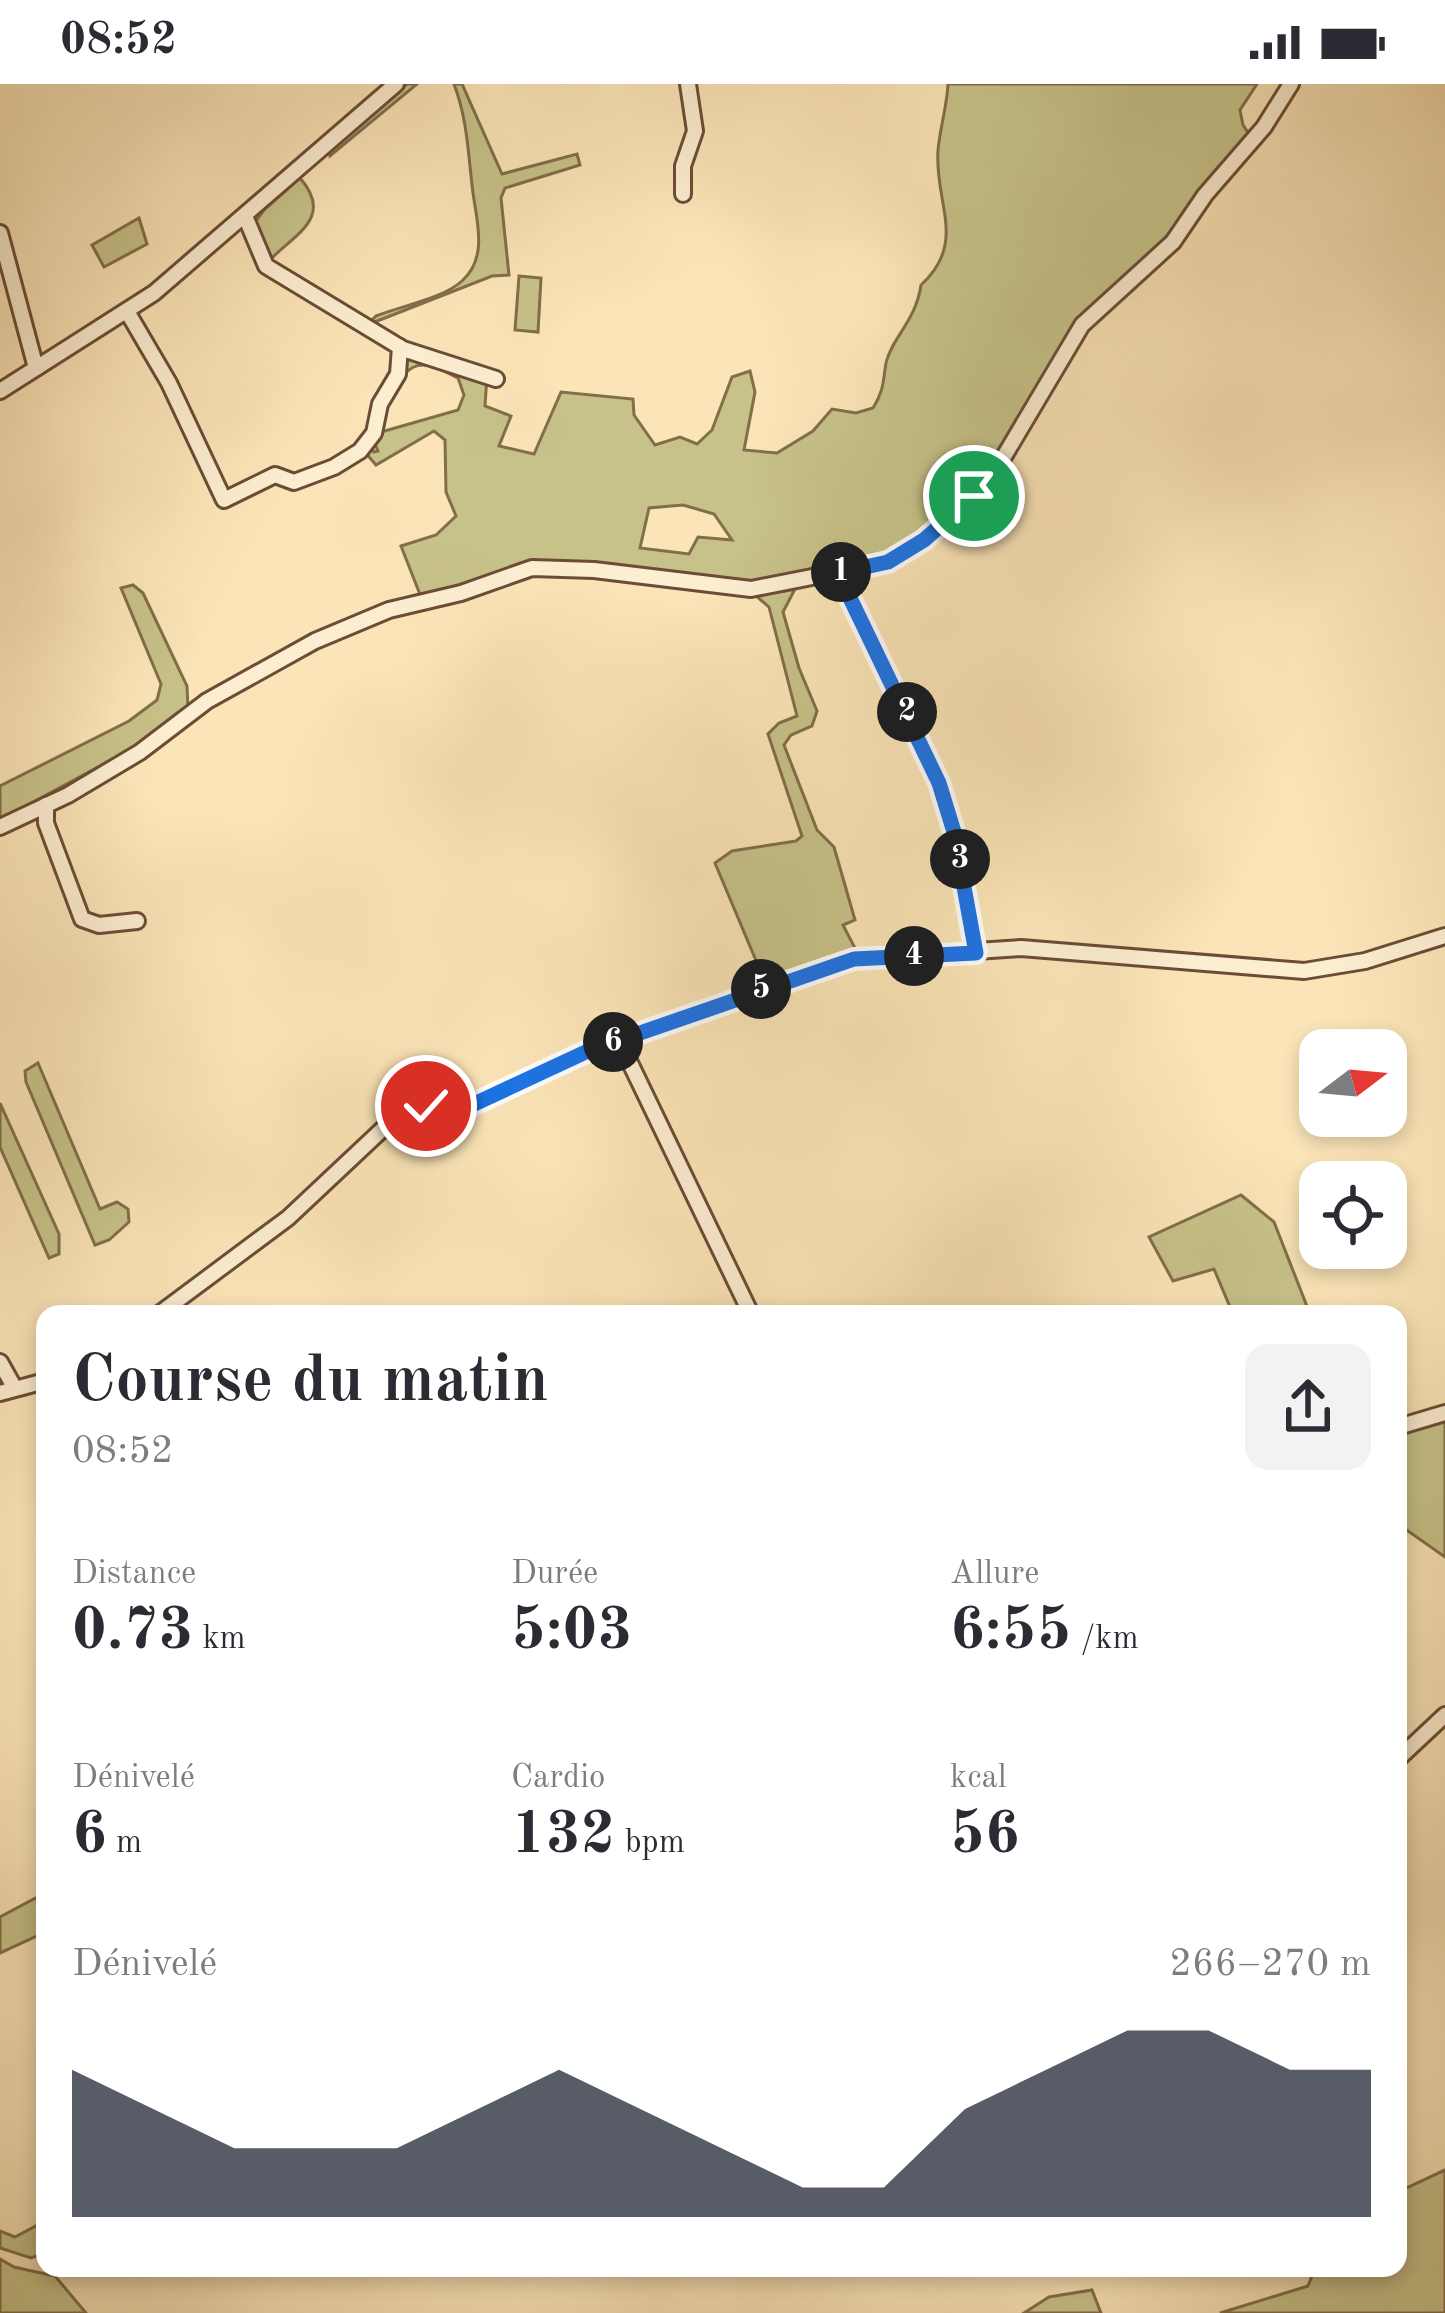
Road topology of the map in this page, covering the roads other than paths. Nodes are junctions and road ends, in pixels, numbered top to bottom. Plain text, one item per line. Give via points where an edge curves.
1 (396, 84) edge
2 (688, 84) edge
3 (1292, 84) edge
4 (683, 194) dead end
5 (245, 216) junction
6 (0, 233) edge
7 (17, 292) junction
8 (0, 302) edge
9 (128, 313) junction
10 (400, 347) junction
11 (36, 368) junction
12 (496, 379) dead end
13 (0, 391) edge
14 (838, 573) junction
15 (46, 805) junction
16 (0, 827) edge
17 (137, 921) dead end
18 (1445, 936) edge
19 (976, 953) junction
20 (619, 1040) junction
21 (170, 1305) edge
22 (747, 1305) edge
23 (0, 1362) edge
24 (7, 1390) edge
25 (1445, 1413) edge
26 (1407, 1424) edge
27 (1445, 1715) edge
28 (1407, 1751) edge

1 - 5 street
2 - 4 street via 695,130
3 - 14 street via 1173,242 1082,326 1011,448 967,505 888,562
5 - 9 street
5 - 10 street via 266,266
6 - 7 street
7 - 8 street
7 - 11 street
9 - 10 street via 224,500 274,475 310,477 360,451 398,374
9 - 11 street
10 - 12 street
11 - 13 street
14 - 15 street via 751,589 532,568 315,641
14 - 19 street via 939,783
15 - 16 street
15 - 17 street via 82,919 99,926
18 - 19 street via 1304,970 1021,948
19 - 20 street via 854,959
20 - 21 street via 470,1106 426,1106 398,1116 288,1218
20 - 22 street
23 - 24 street
25 - 26 street
27 - 28 street

